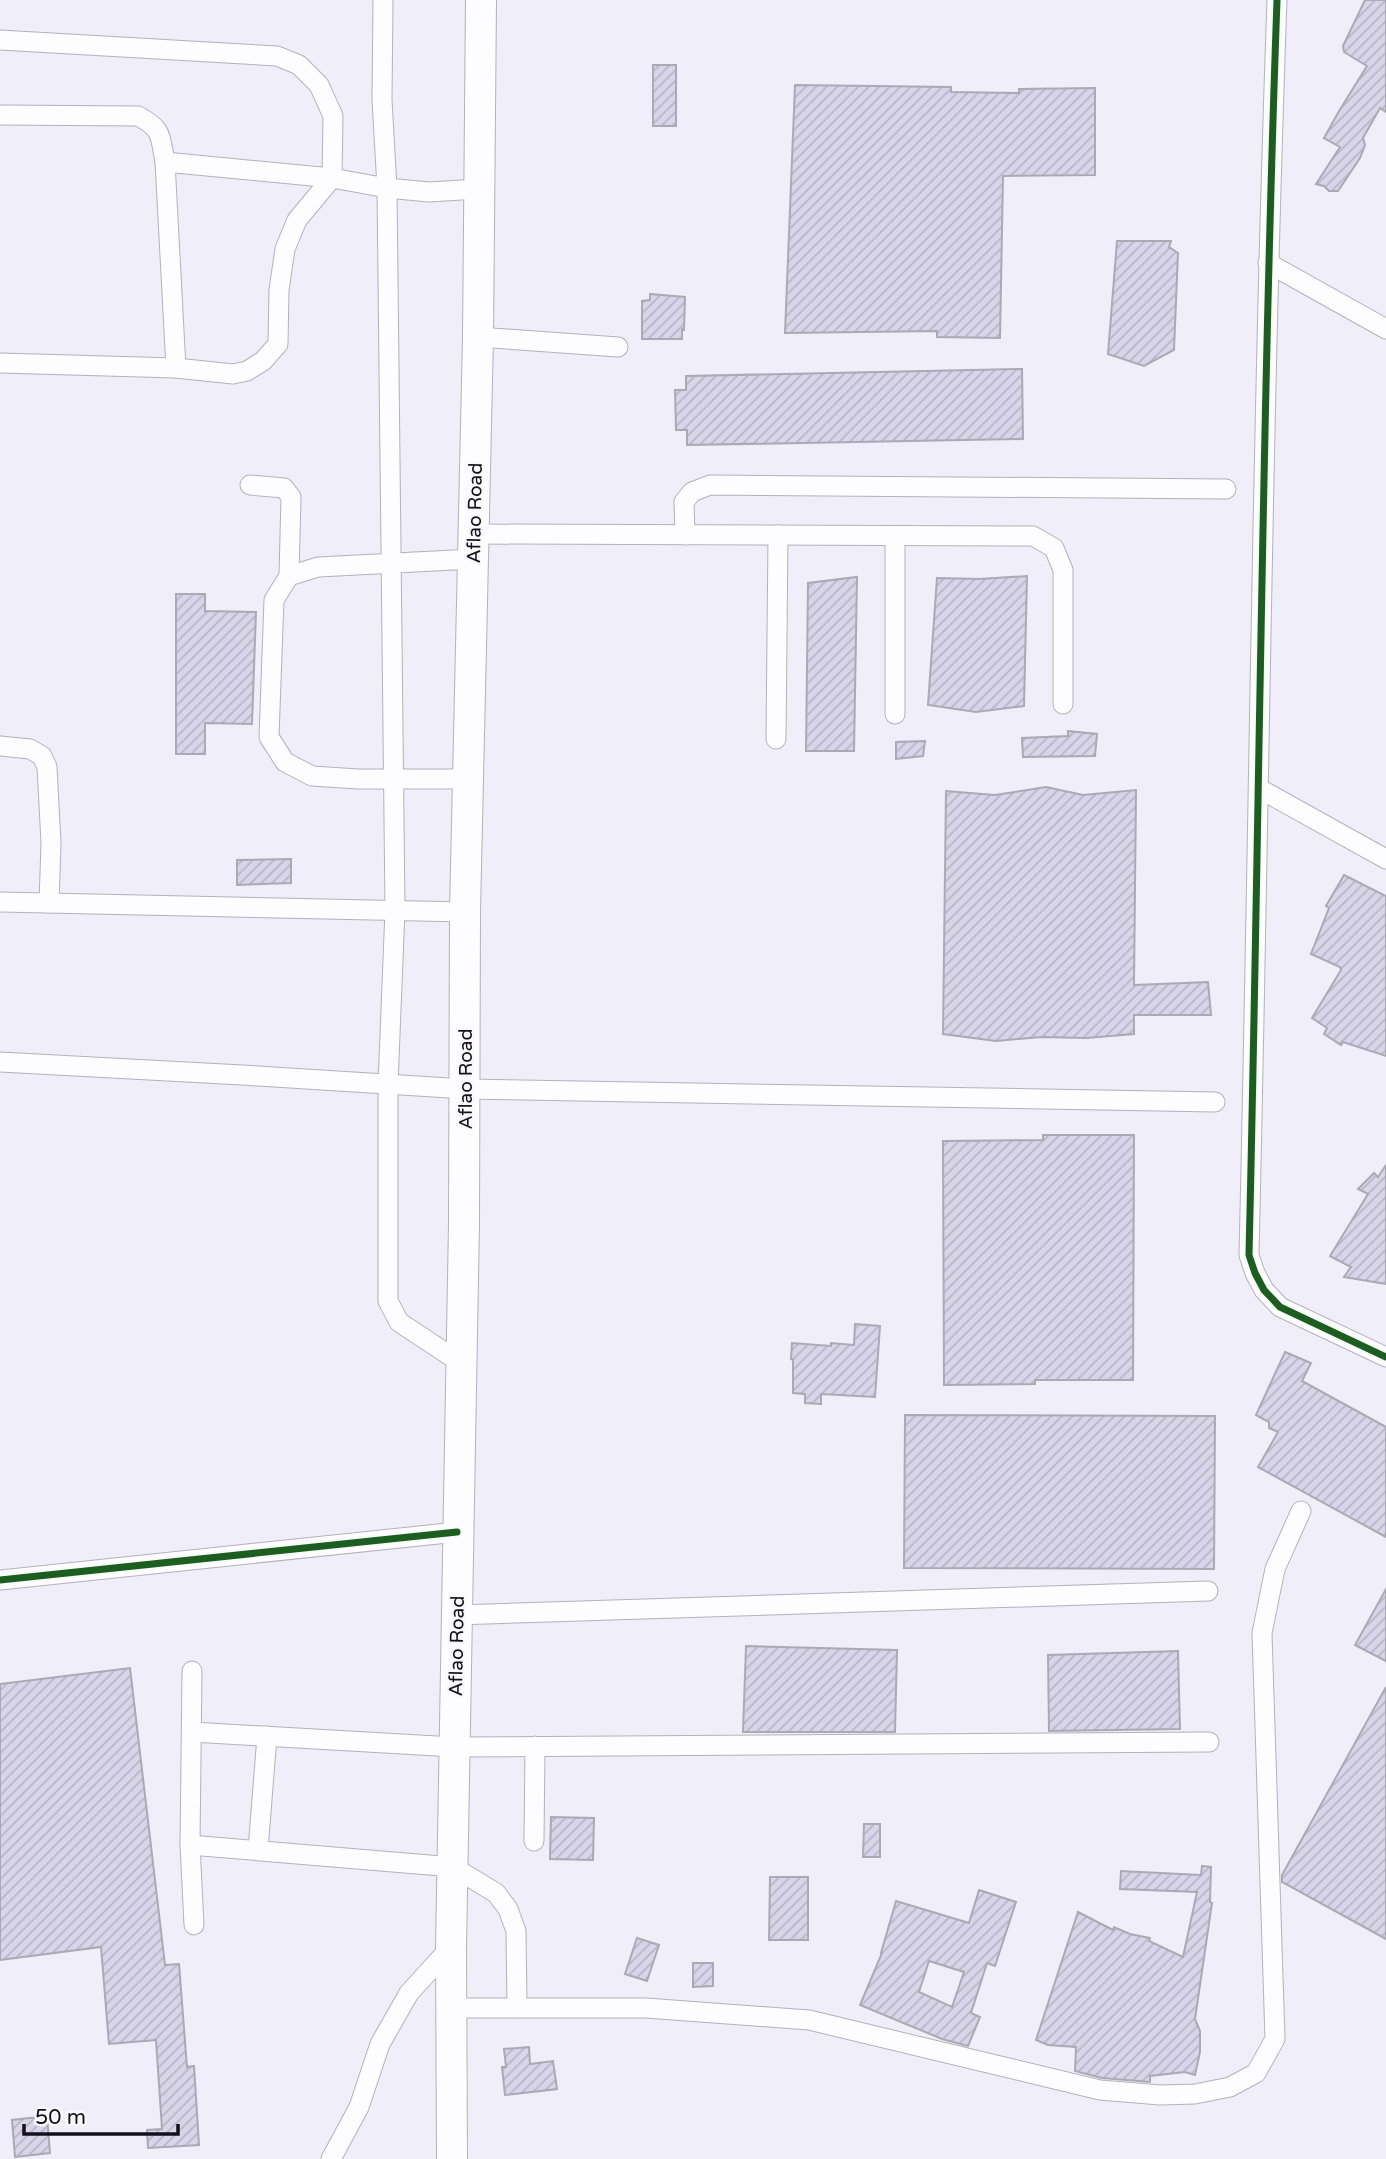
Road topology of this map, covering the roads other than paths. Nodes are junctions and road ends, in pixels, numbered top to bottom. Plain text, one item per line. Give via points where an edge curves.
1 (383, 0) edge
2 (481, 0) edge
3 (1277, 0) edge
4 (0, 40) edge
5 (0, 115) edge
6 (165, 162) junction
7 (332, 178) junction
8 (387, 188) junction
9 (478, 189) junction
10 (1268, 263) junction
11 (1386, 329) edge
12 (478, 338) junction
13 (618, 346) dead end
14 (0, 363) edge
15 (176, 368) junction
16 (250, 485) dead end
17 (1226, 489) dead end
18 (685, 535) junction
19 (778, 535) junction
20 (895, 536) junction
21 (474, 546) junction
22 (391, 563) junction
23 (289, 576) junction
24 (1063, 704) dead end
25 (895, 714) dead end
26 (776, 739) dead end
27 (0, 746) edge
28 (392, 778) junction
29 (467, 779) junction
30 (1260, 789) junction
31 (1386, 859) edge
32 (0, 902) edge
33 (49, 903) junction
34 (395, 910) junction
35 (465, 912) junction
36 (0, 1062) edge
37 (388, 1085) junction
38 (465, 1089) junction
39 (1215, 1102) dead end
40 (1386, 1356) edge
41 (461, 1363) junction
42 (1301, 1511) dead end
43 (457, 1532) junction
44 (0, 1580) edge
45 (1208, 1591) dead end
46 (456, 1615) junction
47 (192, 1671) dead end
48 (192, 1732) junction
49 (267, 1737) junction
50 (1209, 1742) dead end
51 (535, 1746) junction
52 (454, 1747) junction
53 (534, 1841) dead end
54 (190, 1845) junction
55 (258, 1850) junction
56 (453, 1867) junction
57 (194, 1925) dead end
58 (451, 1947) junction
59 (452, 2008) junction
60 (517, 2008) junction
61 (331, 2159) edge
62 (452, 2159) edge

1 - 8 street
2 - 9 highway, Aflao Road
3 - 10 street
4 - 7 street via 277,56 299,65 318,85 333,116
5 - 6 street via 138,116 160,134
6 - 7 street
6 - 15 street
7 - 8 street
7 - 15 street via 298,220 285,249 278,290 278,344 247,371 233,374
8 - 9 street
8 - 22 street
9 - 12 highway, Aflao Road
10 - 11 street
10 - 30 street
12 - 13 street
12 - 21 highway, Aflao Road
14 - 15 street
16 - 23 street via 284,488 291,497
17 - 18 street via 710,485 692,492 684,502
18 - 19 street
18 - 21 street
19 - 20 street
19 - 26 street
20 - 24 street via 1032,536 1054,548 1063,570
20 - 25 street
21 - 22 street
21 - 29 highway, Aflao Road
22 - 23 street via 318,567
22 - 28 street
23 - 28 street via 274,600 269,737 285,762 312,776
27 - 33 street via 30,749 42,756 47,767
28 - 29 street
28 - 34 street
29 - 35 highway, Aflao Road
30 - 31 street
30 - 40 street via 1250,1255 1264,1290 1280,1307
32 - 33 street
33 - 34 street
34 - 35 street
34 - 37 street
35 - 38 highway, Aflao Road
36 - 37 street
37 - 38 street
37 - 41 street via 388,1301 399,1322
38 - 39 street
38 - 41 highway, Aflao Road
41 - 43 highway, Aflao Road
42 - 60 street via 1275,1569 1262,1633 1275,2039 1256,2073 1230,2087 1195,2094 1100,2090 809,2020 646,2008
43 - 44 street
43 - 46 highway, Aflao Road
45 - 46 street
46 - 52 highway, Aflao Road
47 - 48 street
48 - 49 street
48 - 54 street
49 - 52 street
49 - 55 street
50 - 51 street
51 - 52 street
51 - 53 street
52 - 56 highway, Aflao Road
54 - 55 street
54 - 57 street
55 - 56 street
56 - 58 highway, Aflao Road
56 - 60 street via 496,1893 508,1909 516,1931
58 - 59 highway, Aflao Road
58 - 61 street via 409,1993 380,2044 359,2108
59 - 60 street
59 - 62 highway, Aflao Road

